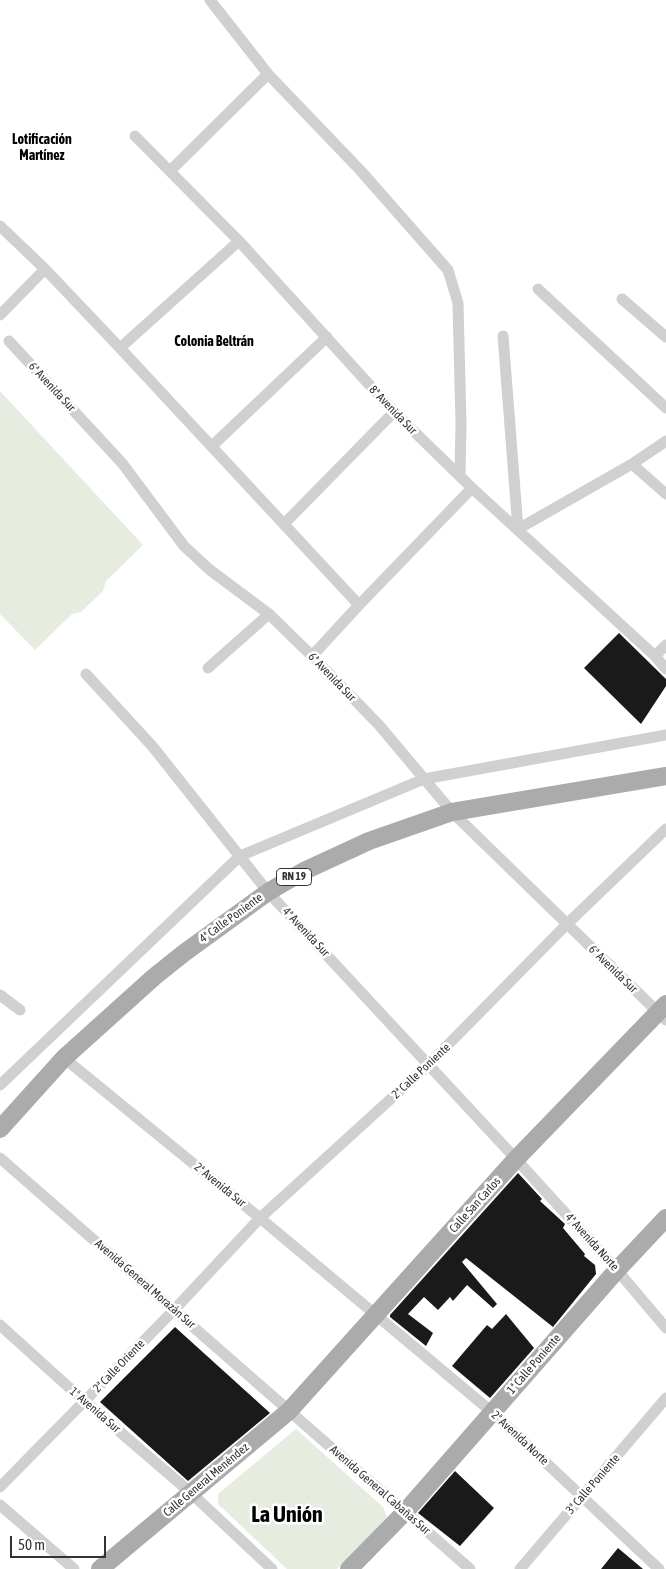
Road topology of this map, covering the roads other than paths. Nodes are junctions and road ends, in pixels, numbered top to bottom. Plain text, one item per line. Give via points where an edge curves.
1 (210, 0) edge
2 (268, 74) junction
3 (135, 136) dead end
4 (170, 171) junction
5 (0, 226) edge
6 (239, 241) junction
7 (45, 269) junction
8 (538, 289) dead end
9 (622, 299) dead end
10 (0, 315) edge
11 (503, 336) dead end
12 (327, 337) junction
13 (666, 337) edge
14 (9, 341) dead end
15 (120, 348) junction
16 (666, 408) edge
17 (394, 412) junction
18 (666, 441) edge
19 (212, 446) junction
20 (632, 464) junction
21 (460, 475) junction
22 (472, 488) junction
23 (666, 494) edge
24 (284, 524) junction
25 (518, 529) junction
26 (359, 605) junction
27 (269, 614) junction
28 (666, 645) edge
29 (312, 656) junction
30 (655, 656) junction
31 (208, 668) dead end
32 (666, 669) edge
33 (86, 674) dead end
34 (666, 735) edge
35 (666, 776) edge
36 (424, 778) junction
37 (452, 812) junction
38 (666, 829) edge
39 (240, 856) junction
40 (268, 892) junction
41 (567, 924) junction
42 (0, 995) edge
43 (20, 1010) dead end
44 (664, 1012) edge
45 (64, 1058) junction
46 (428, 1065) junction
47 (0, 1086) edge
48 (0, 1129) edge
49 (0, 1158) edge
50 (516, 1159) junction
51 (260, 1218) junction
52 (666, 1218) edge
53 (617, 1270) junction
54 (174, 1310) junction
55 (375, 1314) junction
56 (0, 1325) edge
57 (666, 1328) edge
58 (666, 1398) edge
59 (84, 1401) junction
60 (289, 1411) junction
61 (492, 1412) junction
62 (0, 1487) edge
63 (191, 1493) junction
64 (582, 1497) junction
65 (0, 1505) edge
66 (405, 1512) junction
67 (74, 1569) edge
68 (100, 1569) edge
69 (272, 1569) edge
70 (349, 1569) edge
71 (470, 1569) edge
72 (520, 1569) edge
73 (659, 1569) edge

1 - 2 street
2 - 4 street
2 - 21 street via 360,170 448,270 458,303
3 - 4 street, 8ª Avenida Sur
4 - 6 street, 8ª Avenida Sur
5 - 7 street
6 - 12 street, 8ª Avenida Sur
6 - 15 street
7 - 10 street
7 - 15 street
8 - 16 street
9 - 13 street
11 - 25 street
12 - 17 street, 8ª Avenida Sur
12 - 19 street
14 - 27 street, 6ª Avenida Sur via 122,462 184,546
15 - 19 street
17 - 21 street, 8ª Avenida Sur
17 - 24 street
18 - 20 street
19 - 24 street
20 - 23 street
20 - 25 street
21 - 22 street, 8ª Avenida Sur
22 - 25 street, 8ª Avenida Sur
22 - 26 street
24 - 26 street
25 - 30 street, 8ª Avenida Sur
26 - 29 street
27 - 29 street, 6ª Avenida Sur
27 - 31 street
28 - 30 street
29 - 36 street, 6ª Avenida Sur via 379,725
30 - 32 street, 8ª Avenida Sur
33 - 39 street, 4ª Avenida Sur via 152,747
34 - 36 street
35 - 37 main road, 4ª Calle Poniente / RN 19
36 - 37 street, 6ª Avenida Sur
36 - 39 street
37 - 40 main road, 4ª Calle Poniente / RN 19 via 369,841 304,871
37 - 41 street, 6ª Avenida Sur
38 - 41 street, 2ª Calle Poniente
39 - 40 street, 4ª Avenida Sur
39 - 47 street
40 - 45 main road, 4ª Calle Poniente / RN 19 via 161,971
40 - 46 street, 4ª Avenida Sur
41 - 44 street, 6ª Avenida Sur
41 - 46 street, 2ª Calle Poniente
42 - 43 street
44 - 50 main road, Calle San Carlos
45 - 48 main road, 4ª Calle Poniente / RN 19
45 - 51 street, 2ª Avenida Sur
46 - 50 street, 4ª Avenida Sur
46 - 51 street, 2ª Calle Poniente
49 - 54 street, Avenida General Morazán Sur
50 - 53 street, 4ª Avenida Norte
50 - 55 main road, Calle San Carlos
51 - 54 street, 2ª Calle Poniente
51 - 55 street, 2ª Avenida Sur
52 - 53 main road, 1ª Calle Poniente
53 - 57 street, 4ª Avenida Norte
53 - 61 main road, 1ª Calle Poniente
54 - 59 street, 2ª Calle Oriente
54 - 60 street, Avenida General Morazán Sur
55 - 60 main road, Calle San Carlos
55 - 61 street, 2ª Avenida Norte
56 - 59 street, 1ª Avenida Sur
58 - 64 street, 3ª Calle Poniente
59 - 62 street, 2ª Calle Oriente
59 - 63 street, 1ª Avenida Sur
60 - 63 main road, Calle General Menéndez
60 - 66 street, Avenida General Cabañas Sur
61 - 64 street, 2ª Avenida Norte
61 - 66 main road, 1ª Calle Poniente
63 - 68 main road, Calle General Menéndez
63 - 69 street, 1ª Avenida Sur
64 - 72 street, 3ª Calle Poniente
64 - 73 street, 2ª Avenida Norte
65 - 67 street
66 - 70 main road, 1ª Calle Poniente
66 - 71 street, Avenida General Cabañas Sur

